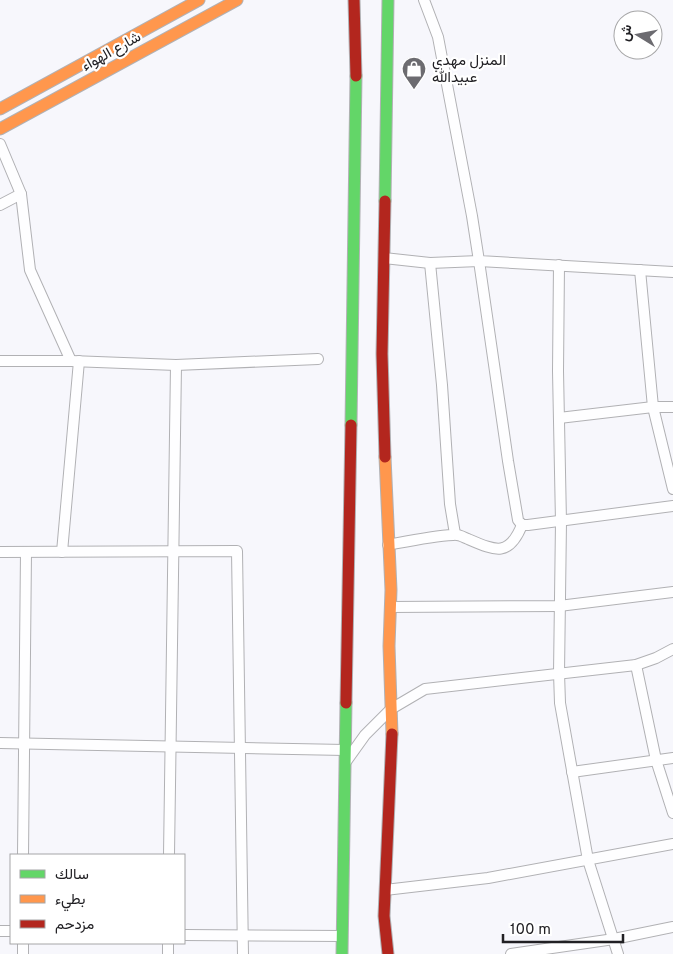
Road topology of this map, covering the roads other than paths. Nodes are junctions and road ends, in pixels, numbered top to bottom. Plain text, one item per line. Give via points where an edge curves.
1 (199, 0) edge
2 (237, 0) edge
3 (354, 0) edge
4 (388, 0) edge
5 (424, 0) edge
6 (0, 109) edge
7 (0, 129) edge
8 (0, 144) edge
9 (21, 194) junction
10 (0, 205) edge
11 (384, 258) junction
12 (479, 261) junction
13 (430, 262) junction
14 (559, 265) junction
15 (640, 270) junction
16 (673, 272) edge
17 (318, 359) dead end
18 (0, 361) edge
19 (75, 361) junction
20 (176, 365) junction
21 (654, 407) junction
22 (673, 407) edge
23 (559, 418) junction
24 (673, 489) edge
25 (673, 506) edge
26 (561, 522) junction
27 (522, 525) junction
28 (455, 534) junction
29 (388, 544) junction
30 (173, 551) junction
31 (0, 552) edge
32 (26, 552) junction
33 (62, 552) junction
34 (673, 592) edge
35 (559, 606) junction
36 (390, 607) junction
37 (673, 649) edge
38 (636, 665) junction
39 (558, 673) junction
40 (391, 709) junction
41 (0, 743) edge
42 (23, 744) junction
43 (171, 746) junction
44 (240, 748) junction
45 (345, 750) junction
46 (673, 758) edge
47 (656, 760) junction
48 (345, 764) junction
49 (572, 772) junction
50 (673, 813) edge
51 (673, 844) edge
52 (23, 854) edge
53 (169, 854) edge
54 (588, 860) junction
55 (385, 890) junction
56 (673, 927) edge
57 (243, 934) junction
58 (185, 935) edge
59 (342, 936) junction
60 (614, 939) junction
61 (552, 951) edge
62 (243, 954) edge
63 (342, 954) edge
64 (388, 954) edge
65 (511, 954) edge
66 (618, 954) edge

1 - 6 street, شارع الهواء
2 - 7 street, شارع الهواء
3 - 45 street via 356,85
4 - 11 street
5 - 12 street via 438,37
8 - 9 street
9 - 10 street
9 - 19 street via 30,270
11 - 13 street
11 - 29 street
12 - 13 street
12 - 14 street
12 - 27 street via 508,462 518,520
13 - 28 street
14 - 15 street
14 - 23 street
15 - 16 street
15 - 21 street
17 - 20 street
18 - 19 street
19 - 20 street
19 - 33 street
20 - 30 street
21 - 22 street
21 - 23 street
21 - 24 street
23 - 26 street
25 - 26 street
26 - 27 street
26 - 35 street
27 - 28 street via 510,546 502,549 480,545
28 - 29 street
29 - 36 street
30 - 33 street
30 - 43 street
30 - 44 street via 238,551
31 - 32 street
32 - 33 street
32 - 42 street
34 - 35 street
35 - 36 street
35 - 39 street
36 - 40 street
37 - 38 street
38 - 39 street
38 - 47 street
39 - 40 street via 425,689
39 - 49 street
40 - 48 street via 365,735
40 - 55 street
41 - 42 street
42 - 43 street
42 - 52 street
43 - 44 street
43 - 53 street
44 - 45 street
44 - 57 street
45 - 48 street
46 - 47 street
47 - 49 street
47 - 50 street
48 - 59 street
49 - 54 street
51 - 54 street
54 - 55 street via 488,878
54 - 60 street
55 - 64 street
56 - 60 street
57 - 58 street
57 - 59 street
57 - 62 street
59 - 63 street
60 - 61 street
60 - 66 street
61 - 65 street

